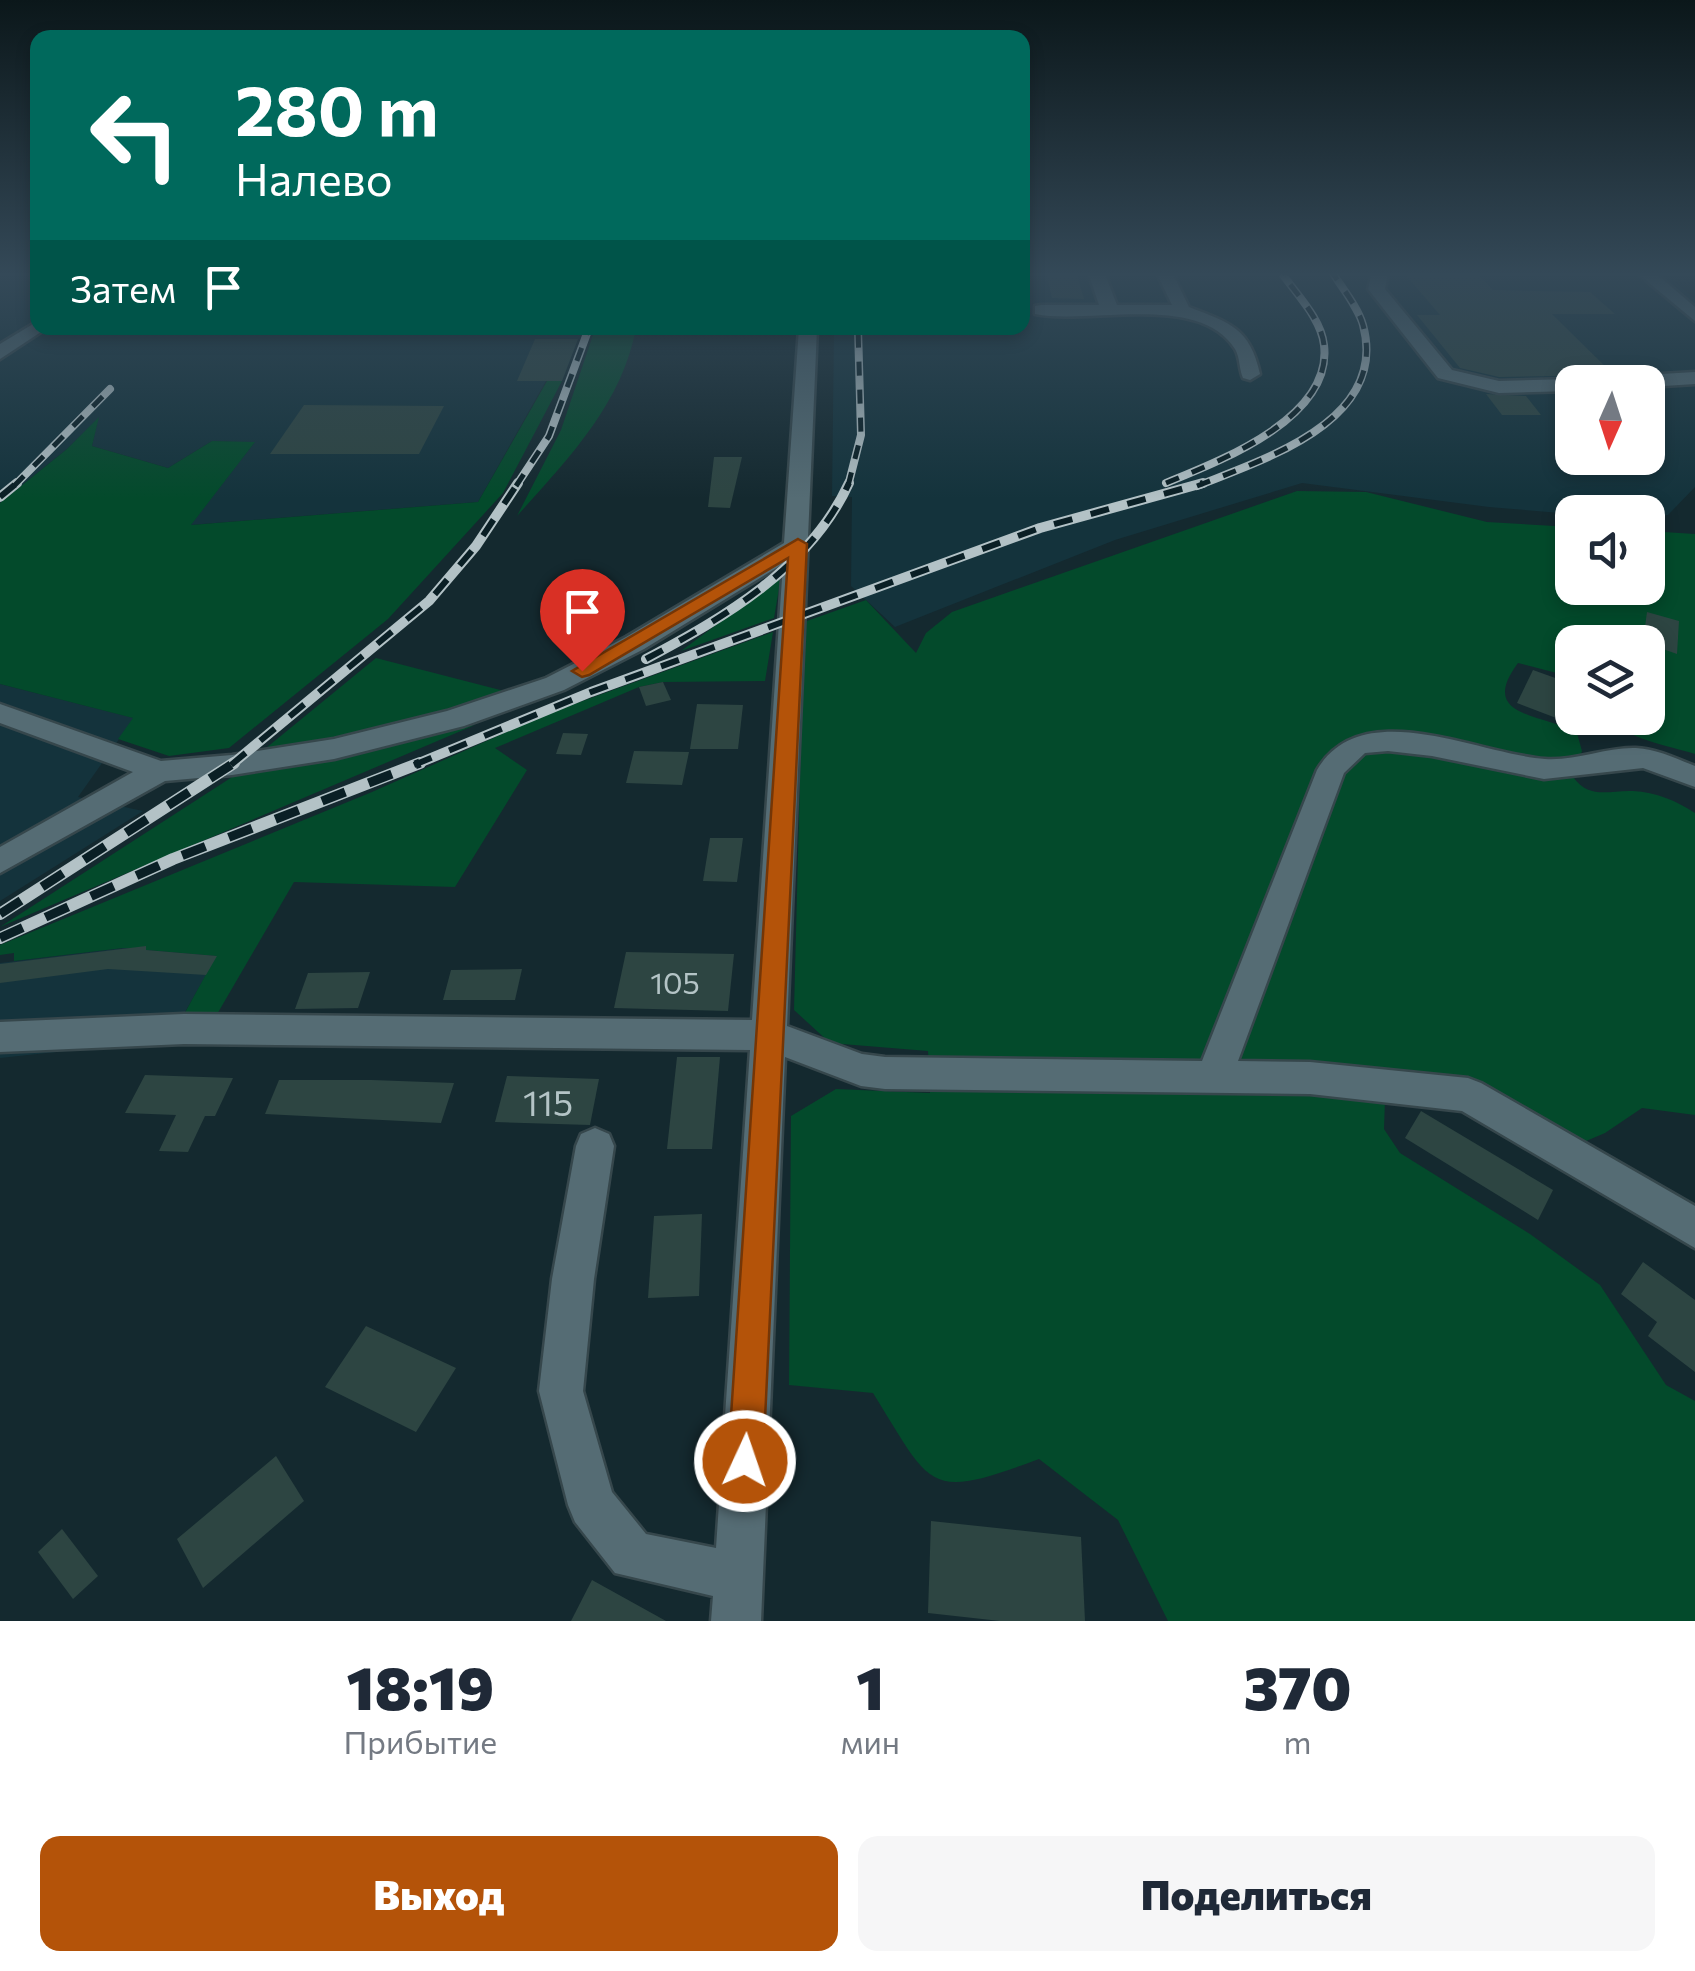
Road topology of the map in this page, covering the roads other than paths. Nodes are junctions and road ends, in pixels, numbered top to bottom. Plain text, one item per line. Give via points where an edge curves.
1 (807, 348) edge
2 (1245, 348) edge
3 (1424, 348) edge
4 (1250, 374) dead end
5 (1695, 378) edge
6 (1665, 380) edge
7 (1555, 386) edge
8 (798, 544) junction
9 (1, 714) edge
10 (159, 771) junction
11 (1695, 777) edge
12 (0, 861) edge
13 (770, 1035) junction
14 (0, 1037) edge
15 (1214, 1077) junction
16 (595, 1146) dead end
17 (1695, 1228) edge
18 (737, 1599) edge

1 - 8 street
2 - 4 street
3 - 7 street via 1445,374 1499,387
5 - 6 street
8 - 10 street via 555,684 454,719 334,749
8 - 13 street
9 - 10 street
10 - 12 street
11 - 15 street via 1640,758 1562,770 1466,751 1370,742 1350,748 1331,770
13 - 14 street via 184,1029
13 - 15 street via 886,1074
13 - 18 street
15 - 17 street via 1310,1078 1468,1094
16 - 18 street via 562,1391 592,1505 632,1556

